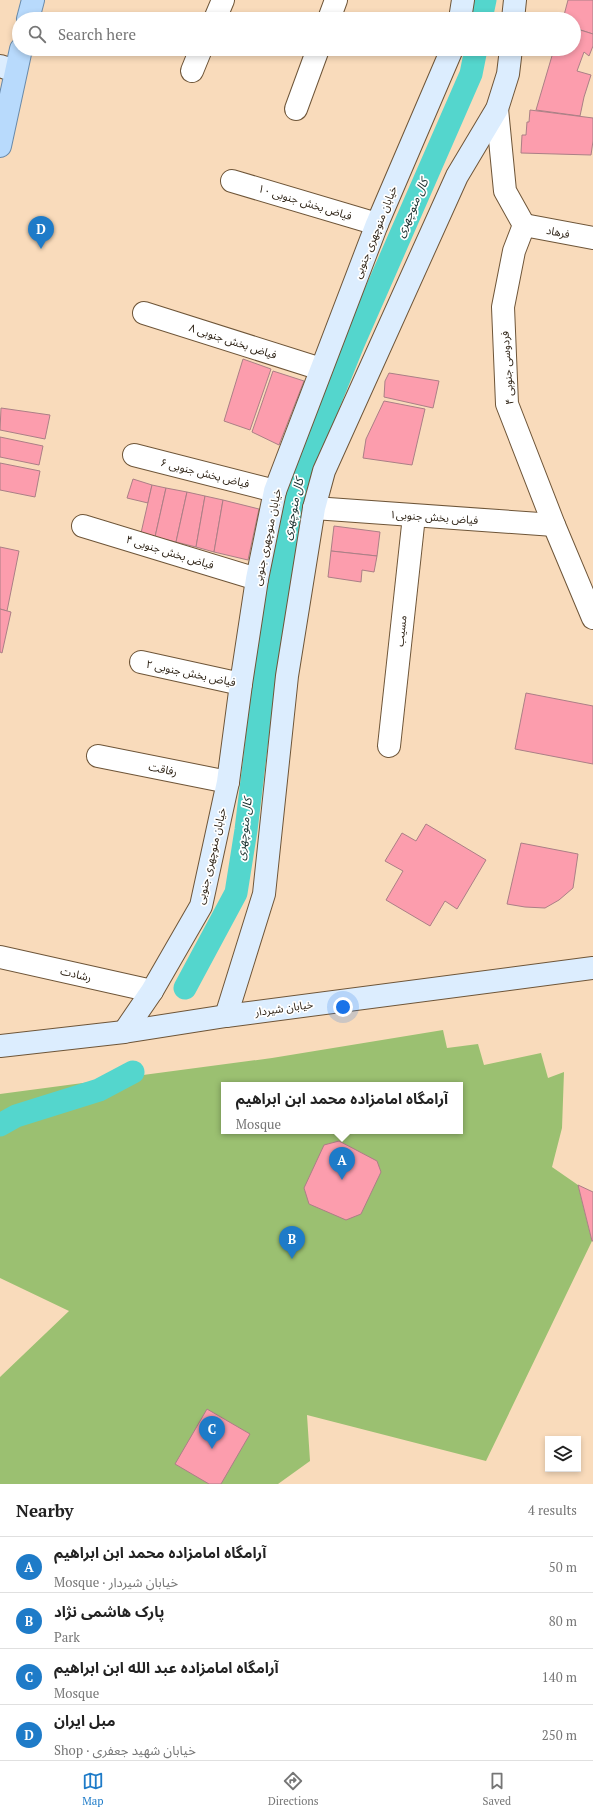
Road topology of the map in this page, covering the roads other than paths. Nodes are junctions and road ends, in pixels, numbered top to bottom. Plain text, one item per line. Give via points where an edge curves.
1 (33, 0) edge
2 (224, 0) edge
3 (336, 0) edge
4 (463, 0) edge
5 (515, 0) edge
6 (30, 12) edge
7 (218, 12) edge
8 (332, 12) edge
9 (461, 12) edge
10 (514, 12) edge
11 (16, 56) edge
12 (198, 56) edge
13 (315, 56) edge
14 (449, 56) edge
15 (510, 56) edge
16 (8, 68) edge
17 (192, 71) dead end
18 (296, 109) dead end
19 (497, 109) junction
20 (0, 146) edge
21 (232, 181) dead end
22 (377, 224) junction
23 (524, 225) junction
24 (593, 238) edge
25 (144, 313) dead end
26 (321, 369) junction
27 (134, 455) dead end
28 (275, 491) junction
29 (314, 508) junction
30 (414, 516) junction
31 (554, 525) junction
32 (83, 526) dead end
33 (257, 579) junction
34 (593, 618) edge
35 (140, 662) dead end
36 (241, 684) junction
37 (389, 746) dead end
38 (98, 756) dead end
39 (228, 782) junction
40 (0, 957) edge
41 (593, 968) edge
42 (152, 991) junction
43 (226, 1016) junction
44 (124, 1032) junction
45 (0, 1046) edge

1 - 6 main road
2 - 7 street
3 - 8 street
4 - 9 street
5 - 10 street
11 - 16 main road
12 - 17 street
13 - 18 street
14 - 22 street, خیابان منوچهری جنوبی
15 - 19 street via 508,74
16 - 20 main road
19 - 23 street via 505,191
19 - 29 street via 453,183 324,471
21 - 22 street, فیاض بخش جنوبی ۱۰
22 - 26 street, خیابان منوچهری جنوبی
23 - 24 street, فرهاد
23 - 31 street, فردوسی جنوبی ۴ via 514,251 504,307 507,404
25 - 26 street, فیاض بخش جنوبی ۸
26 - 28 street, خیابان منوچهری جنوبی
27 - 28 street, فیاض بخش جنوبی ۶
28 - 33 street, خیابان منوچهری جنوبی
29 - 30 street, فیاض بخش جنوبی۱
29 - 43 street via 287,676 264,894
30 - 31 street, فیاض بخش جنوبی۱
30 - 37 street, مسیب
31 - 34 street, فردوسی جنوبی ۴
32 - 33 street, فیاض بخش جنوبی ۴
33 - 36 street, خیابان منوچهری جنوبی
35 - 36 street, فیاض بخش جنوبی ۲
36 - 39 street, خیابان منوچهری جنوبی
38 - 39 street, رفاقت
39 - 42 street, خیابان منوچهری جنوبی via 201,906
40 - 42 street, رشادت
41 - 43 street, خیابان شیردار
42 - 44 street, خیابان منوچهری جنوبی
43 - 44 street, خیابان شیردار
44 - 45 street, خیابان شیردار

